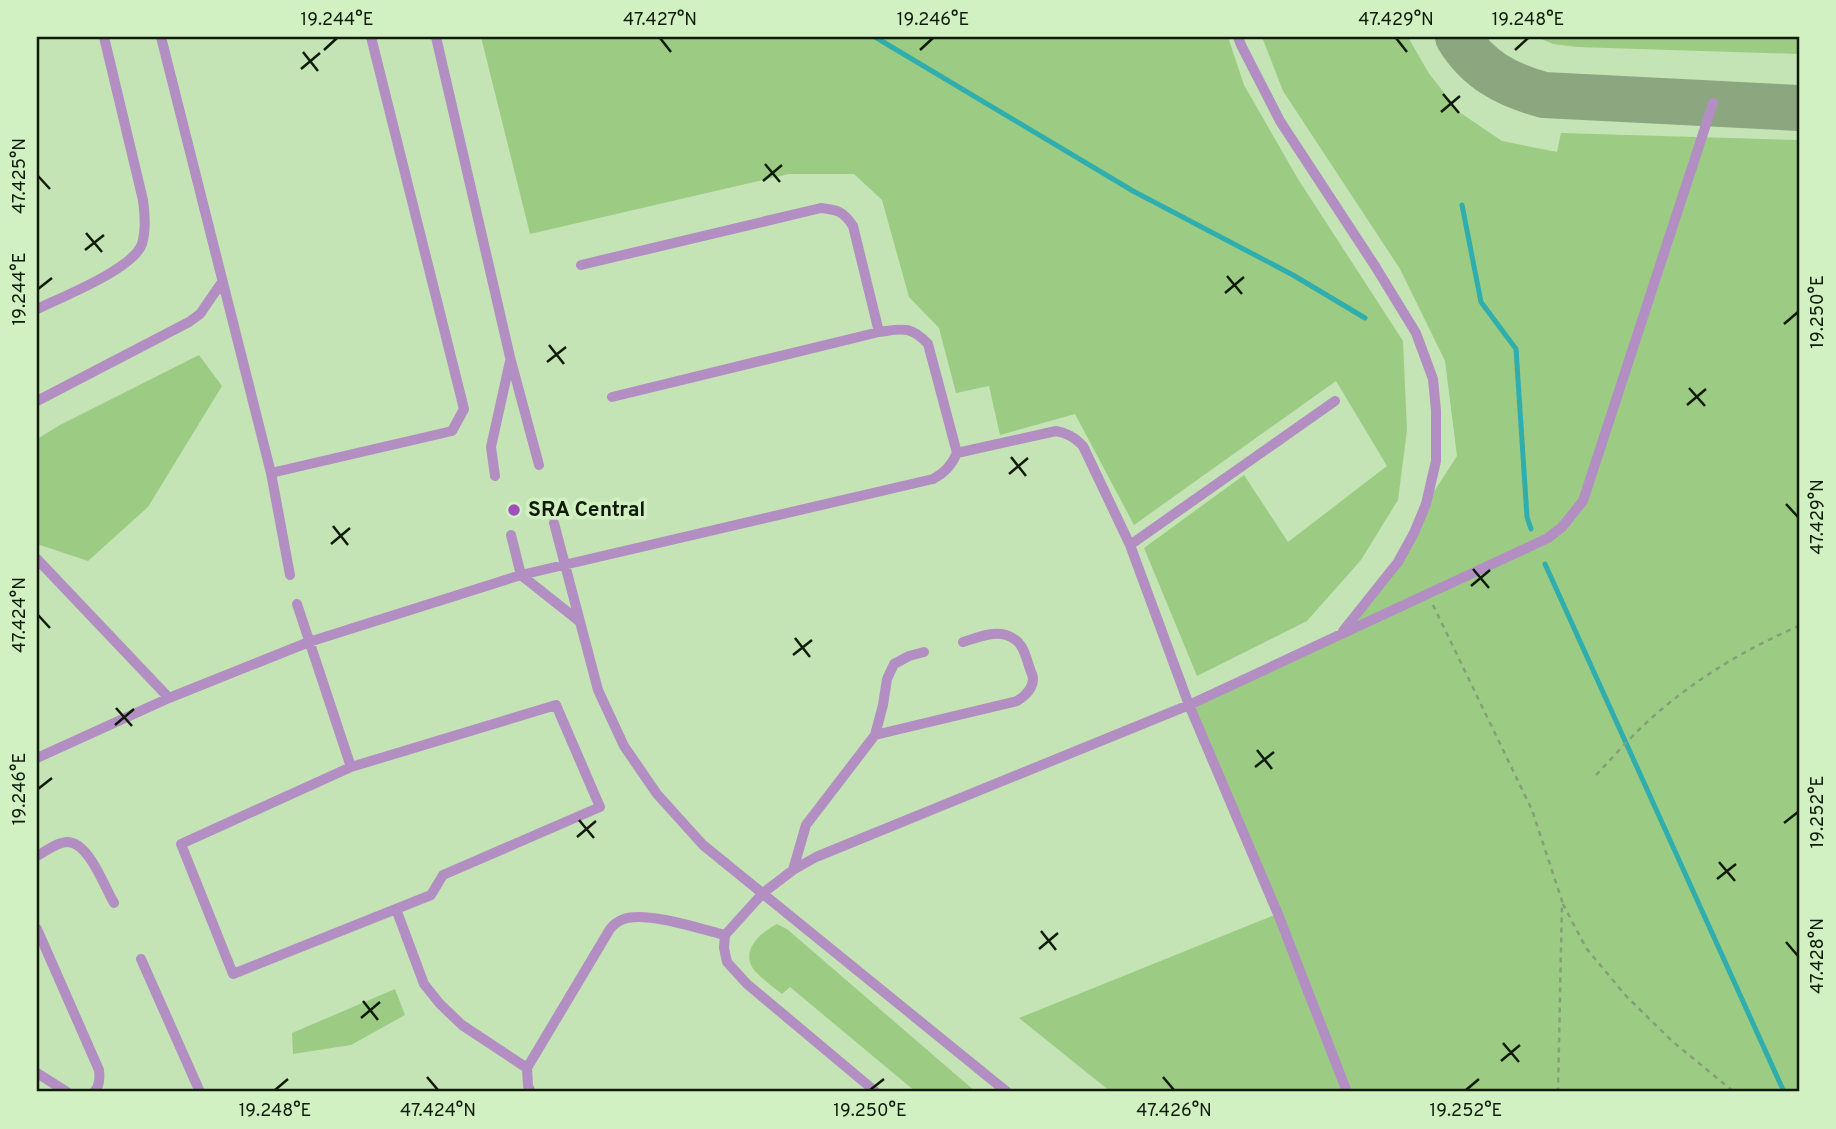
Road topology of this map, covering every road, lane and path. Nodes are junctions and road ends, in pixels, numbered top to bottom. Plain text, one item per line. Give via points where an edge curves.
1 (104, 37) edge
2 (161, 37) edge
3 (371, 37) edge
4 (436, 37) edge
5 (1238, 37) edge
6 (1713, 103) dead end
7 (581, 265) dead end
8 (222, 282) junction
9 (37, 309) edge
10 (879, 332) junction
11 (510, 357) junction
12 (612, 397) dead end
13 (37, 399) edge
14 (1335, 401) dead end
15 (957, 453) junction
16 (539, 465) dead end
17 (271, 473) junction
18 (495, 476) dead end
19 (554, 523) dead end
20 (511, 535) dead end
21 (1130, 545) junction
22 (37, 559) edge
23 (565, 566) junction
24 (289, 575) dead end
25 (521, 575) junction
26 (1427, 594) junction
27 (296, 604) dead end
28 (580, 621) junction
29 (1799, 626) edge
30 (1341, 634) junction
31 (309, 642) junction
32 (963, 642) dead end
33 (924, 652) dead end
34 (169, 698) junction
35 (1189, 705) junction
36 (876, 735) junction
37 (37, 758) edge
38 (351, 767) junction
39 (1596, 775) dead end
40 (37, 856) edge
41 (793, 870) junction
42 (763, 893) junction
43 (1562, 901) junction
44 (114, 903) dead end
45 (396, 909) junction
46 (37, 929) edge
47 (725, 935) junction
48 (141, 959) dead end
49 (527, 1068) junction
50 (37, 1073) edge
51 (67, 1092) edge
52 (94, 1092) edge
53 (200, 1092) edge
54 (531, 1092) edge
55 (876, 1092) edge
56 (1007, 1092) edge
57 (1348, 1092) edge
58 (1558, 1092) edge
59 (1734, 1092) edge

1 - 9 lane via 143,200 141,245 115,270
2 - 8 lane
3 - 17 lane via 464,409 452,431
4 - 11 lane
5 - 30 lane via 1280,121 1416,334 1433,379 1436,461 1426,504 1398,562
6 - 26 lane via 1583,501 1548,538
7 - 10 lane via 821,208 835,210 846,215 853,226
8 - 13 lane via 189,322
8 - 17 lane
10 - 12 lane
10 - 15 lane via 905,328 928,344
11 - 16 lane
11 - 18 lane via 491,447
14 - 21 lane
15 - 21 lane via 1056,431 1067,433 1083,446
15 - 23 lane via 953,463 933,479
17 - 24 lane
19 - 23 lane
20 - 25 lane
21 - 35 lane
22 - 34 lane
23 - 25 lane
23 - 28 lane
25 - 28 lane
25 - 31 lane
26 - 30 lane
26 - 43 path via 1532,810
27 - 31 lane
28 - 42 lane via 598,690 624,746 657,794 703,845
29 - 39 path via 1761,642 1700,679 1645,724
30 - 35 lane
31 - 34 lane
31 - 38 lane
32 - 36 lane via 995,633 1015,639 1024,648 1033,680 1030,690 1017,701
33 - 36 lane via 894,664
34 - 37 lane
35 - 41 lane
35 - 57 lane
36 - 41 lane via 806,825
38 - 45 lane via 181,844 233,974
38 - 45 lane via 556,705 600,807 443,875 431,895
40 - 44 lane via 59,844 76,844 88,855
41 - 42 lane
42 - 47 lane
42 - 56 lane
43 - 58 path
43 - 59 path via 1586,948 1627,997
45 - 49 lane via 424,984 440,1004 462,1025
46 - 52 lane via 99,1070
47 - 49 lane via 637,917 617,922
47 - 55 lane via 727,962 736,974
48 - 53 lane
49 - 54 lane
50 - 51 lane

